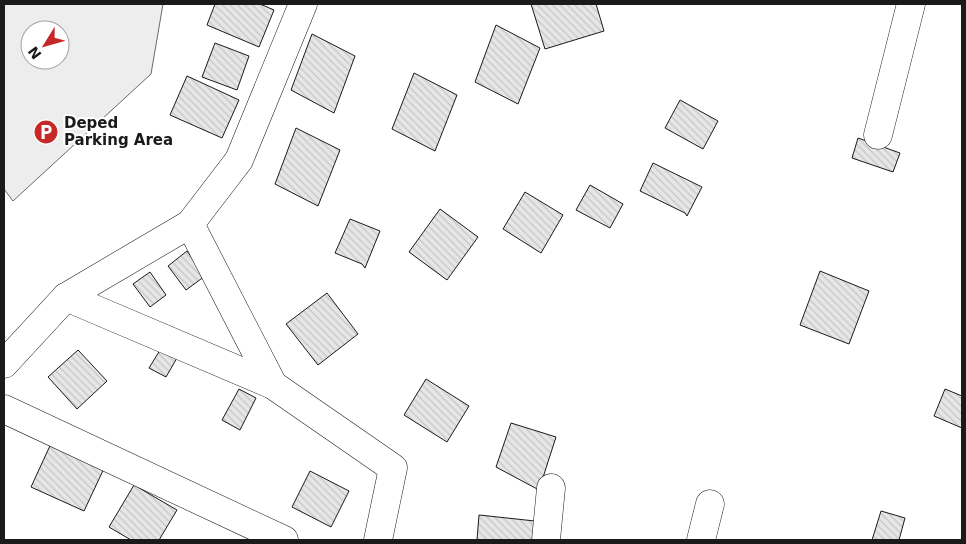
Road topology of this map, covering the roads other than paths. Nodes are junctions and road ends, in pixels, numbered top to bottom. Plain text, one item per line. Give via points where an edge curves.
1 (303, 4) edge
2 (911, 4) edge
3 (878, 135) dead end
4 (190, 224) junction
5 (66, 297) junction
6 (4, 364) edge
7 (273, 386) junction
8 (4, 409) edge
9 (551, 488) dead end
10 (710, 504) dead end
11 (284, 540) edge
12 (378, 540) edge
13 (546, 540) edge
14 (701, 540) edge

1 - 4 street via 240,160
2 - 3 street
4 - 5 street
4 - 7 street
5 - 6 street
5 - 7 street
7 - 12 street via 393,468
8 - 11 street
9 - 13 street
10 - 14 street

